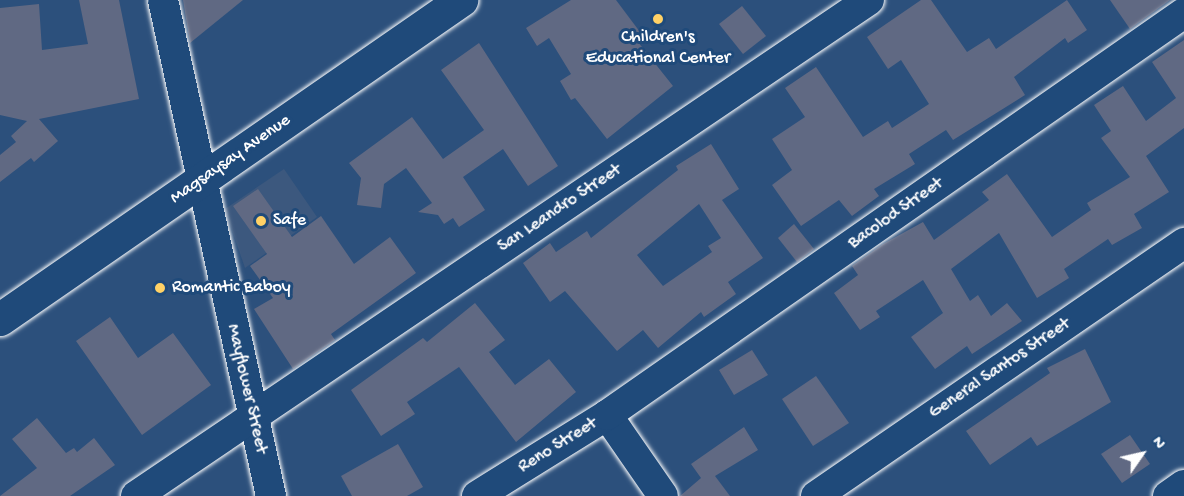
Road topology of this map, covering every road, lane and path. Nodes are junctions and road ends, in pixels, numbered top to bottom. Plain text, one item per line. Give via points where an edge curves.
1 (163, 0) edge
2 (461, 0) edge
3 (869, 0) edge
4 (1184, 13) edge
5 (201, 181) junction
6 (1184, 243) edge
7 (0, 319) edge
8 (607, 415) junction
9 (251, 418) junction
10 (1184, 485) edge
11 (136, 496) edge
12 (271, 496) edge
13 (477, 496) edge
14 (663, 496) edge
15 (816, 496) edge
16 (1168, 496) edge

1 - 5 street, Mayflower Street
2 - 5 main road, Magsaysay Avenue
3 - 9 street, San Leandro Street
4 - 8 street, Bacolod Street
5 - 7 main road, Magsaysay Avenue
5 - 9 street, Mayflower Street
6 - 15 street, General Santos Street
8 - 13 street, Reno Street
8 - 14 street
9 - 11 street, San Leandro Street
9 - 12 street, Mayflower Street
10 - 16 street

